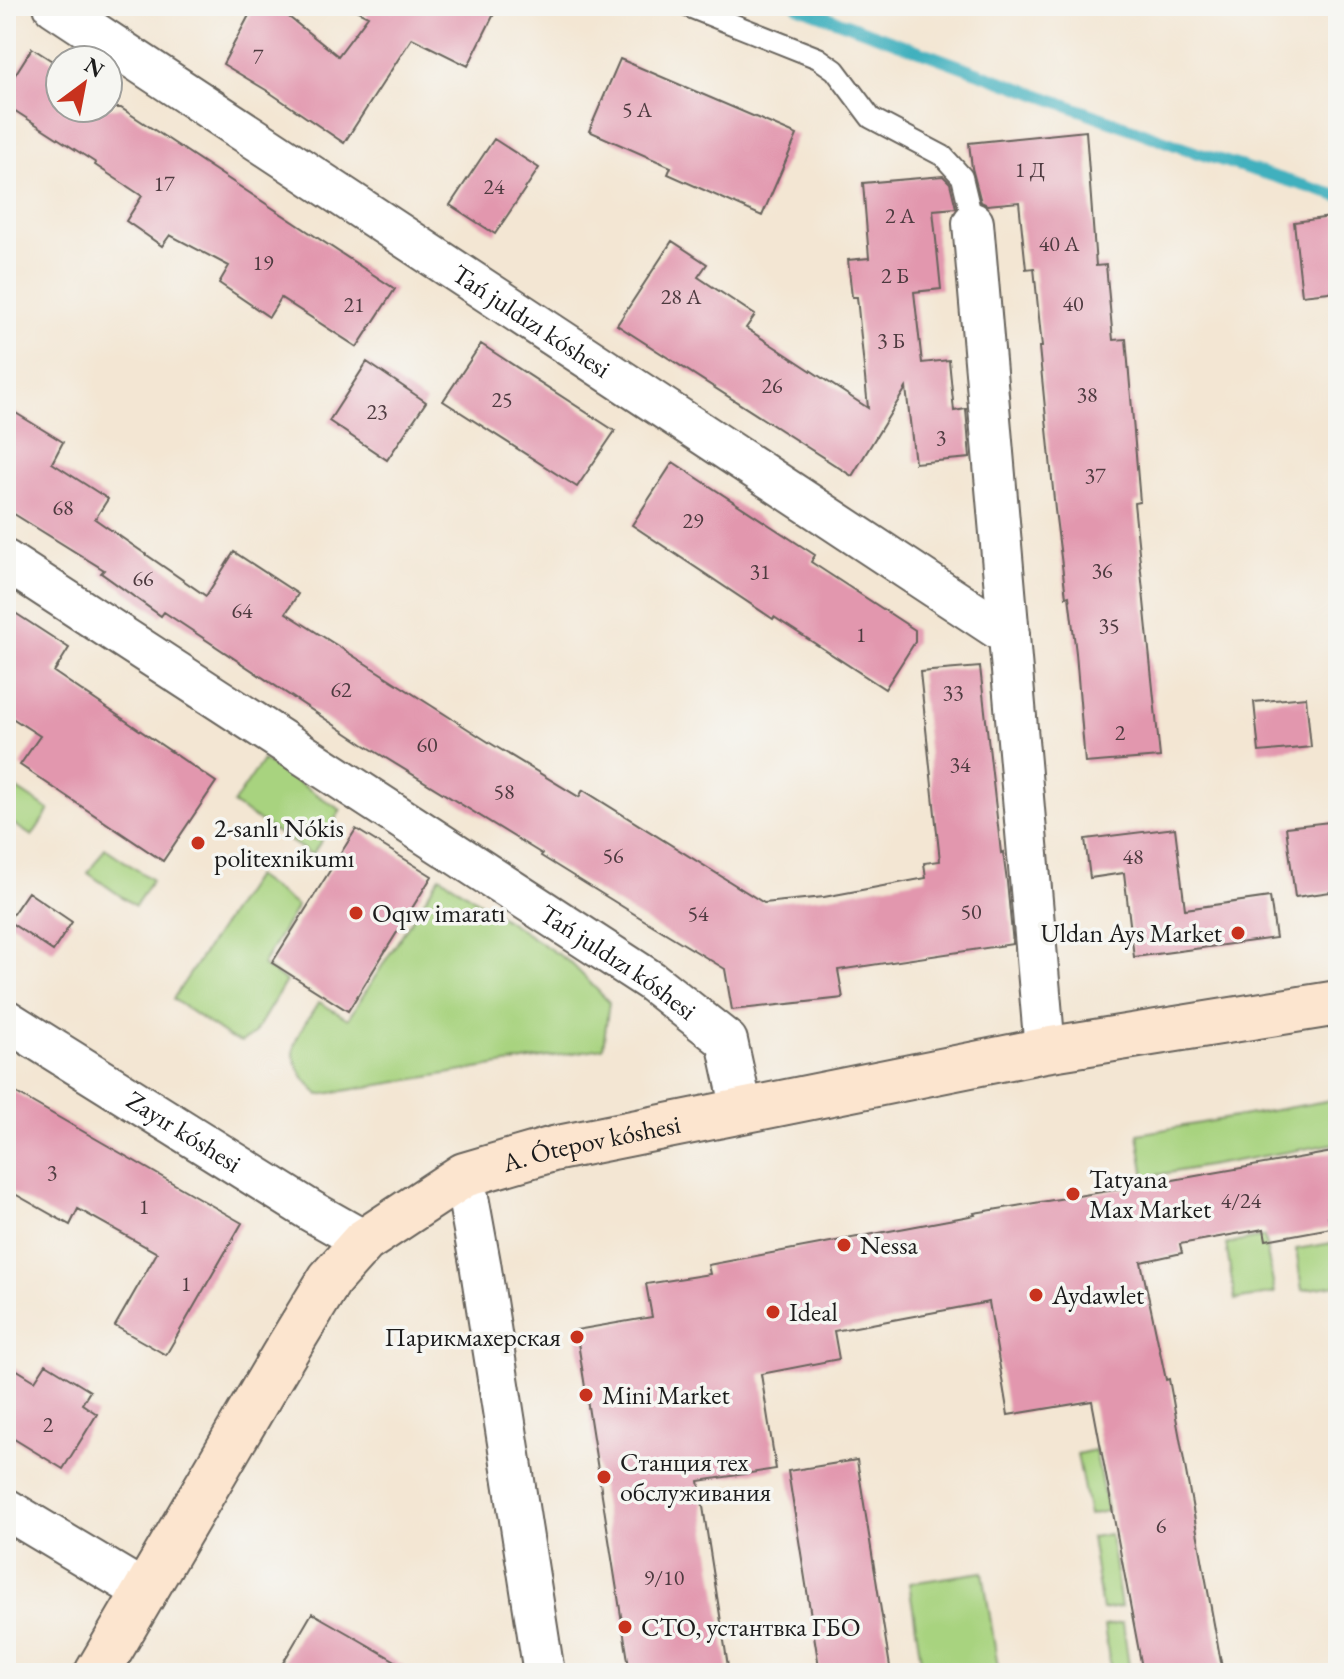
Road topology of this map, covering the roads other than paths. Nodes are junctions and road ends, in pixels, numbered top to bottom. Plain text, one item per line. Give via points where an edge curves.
1 (54, 6) edge
2 (687, 6) edge
3 (973, 223) joint
4 (6, 561) edge
5 (1009, 636) junction
6 (1338, 1003) edge
7 (6, 1020) edge
8 (1045, 1050) junction
9 (742, 1110) junction
10 (464, 1175) junction
11 (364, 1241) junction
12 (6, 1509) edge
13 (145, 1592) junction
14 (97, 1673) edge
15 (544, 1673) edge

1 - 5 street, Tań juldızı kóshesi
2 - 3 lane via 818,58 835,70 871,118 943,156 962,177
3 - 5 street
4 - 9 street, Tań juldızı kóshesi via 651,981 727,1041
5 - 8 street
6 - 8 main road, A. Ótepov kóshesi
7 - 11 street, Zayır kóshesi
8 - 9 main road, A. Ótepov kóshesi
9 - 10 main road, A. Ótepov kóshesi via 553,1149
10 - 11 main road, A. Ótepov kóshesi
10 - 15 street
11 - 13 main road, A. Ótepov kóshesi via 330,1279
12 - 13 street
13 - 14 main road, A. Ótepov kóshesi

